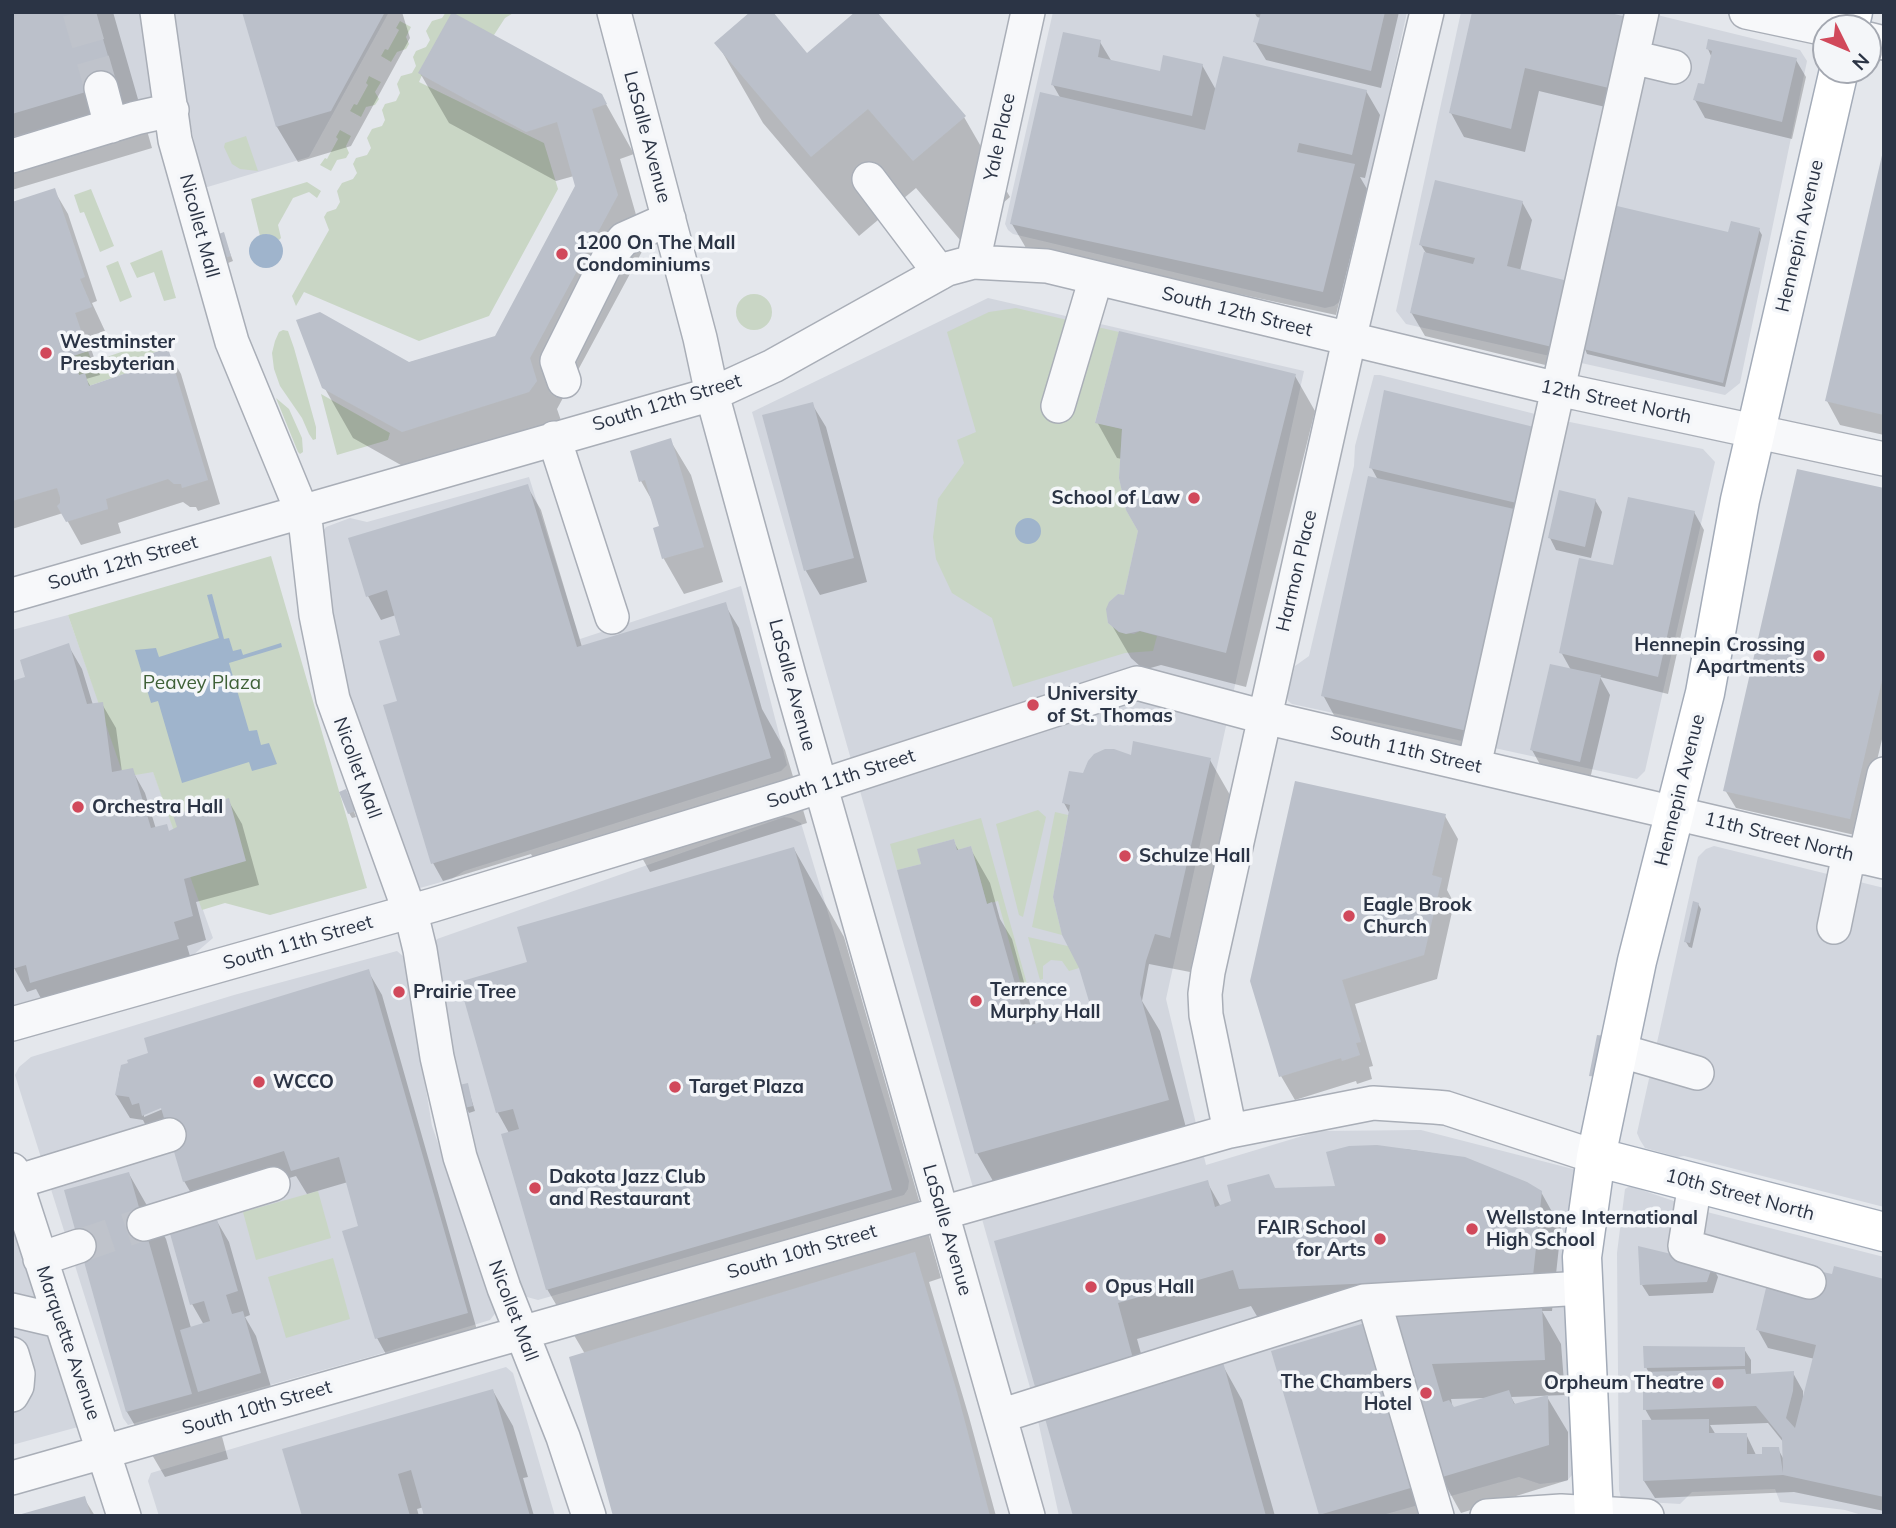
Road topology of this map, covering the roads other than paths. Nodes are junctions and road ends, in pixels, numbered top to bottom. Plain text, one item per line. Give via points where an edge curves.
1 (157, 12) edge
2 (614, 12) edge
3 (1028, 12) edge
4 (1427, 12) edge
5 (1642, 12) edge
6 (1746, 12) edge
7 (1812, 26) edge
8 (1632, 57) junction
9 (1674, 67) dead end
10 (1836, 84) edge
11 (101, 88) tunnel mouth
12 (172, 110) junction
13 (111, 126) junction
14 (12, 156) edge
15 (869, 178) dead end
16 (669, 219) junction
17 (973, 262) junction
18 (940, 273) junction
19 (1096, 278) junction
20 (1349, 340) junction
21 (564, 381) dead end
22 (1558, 389) junction
23 (712, 394) junction
24 (1058, 406) dead end
25 (1755, 432) junction
26 (554, 438) junction
27 (1884, 459) edge
28 (302, 511) junction
29 (12, 595) edge
30 (612, 617) dead end
31 (1264, 717) junction
32 (1474, 766) junction
33 (1884, 774) edge
34 (820, 786) junction
35 (1675, 812) junction
36 (1866, 858) edge
37 (409, 912) junction
38 (1833, 927) dead end
39 (12, 1024) edge
40 (1618, 1050) junction
41 (1697, 1073) dead end
42 (1230, 1132) junction
43 (169, 1135) dead end
44 (1596, 1157) junction
45 (13, 1179) edge
46 (1695, 1183) junction
47 (273, 1184) dead end
48 (942, 1212) junction
49 (144, 1224) tunnel mouth
50 (1884, 1232) edge
51 (79, 1246) tunnel mouth
52 (40, 1259) junction
53 (1809, 1282) dead end
54 (1583, 1288) junction
55 (1374, 1301) junction
56 (12, 1310) edge
57 (60, 1321) junction
58 (521, 1333) junction
59 (12, 1354) edge
60 (12, 1395) edge
61 (1000, 1416) junction
62 (105, 1451) junction
63 (12, 1478) edge
64 (1594, 1514) edge
65 (124, 1516) edge
66 (589, 1516) edge
67 (1028, 1516) edge
68 (1437, 1516) edge
69 (1487, 1516) edge
70 (1647, 1516) edge

1 - 12 street, Nicollet Mall
2 - 16 street, LaSalle Avenue
3 - 17 street, Yale Place
4 - 20 street, Harmon Place
5 - 8 street
6 - 7 street
8 - 9 street
8 - 22 street
10 - 25 main road, Hennepin Avenue
11 - 13 street
12 - 13 street
12 - 28 street, Nicollet Mall via 175,140 232,342
13 - 14 street
15 - 18 street
16 - 21 street via 624,239 610,255 557,361
16 - 23 street, LaSalle Avenue
17 - 18 street, South 12th Street
17 - 19 street, South 12th Street via 1047,266
18 - 23 street, South 12th Street via 773,366
19 - 20 street, South 12th Street
19 - 24 street
20 - 22 street, 12th Street North
20 - 31 street, Harmon Place
22 - 25 street, 12th Street North
22 - 32 street
23 - 26 street, South 12th Street
23 - 34 street, LaSalle Avenue
25 - 27 street, 12th Street North
25 - 35 main road, Hennepin Avenue via 1705,693
26 - 28 street, South 12th Street
26 - 30 street
28 - 29 street, South 12th Street
28 - 37 street, Nicollet Mall via 332,699
31 - 32 street, South 11th Street
31 - 34 street, South 11th Street via 1138,683
31 - 42 street, Harmon Place via 1205,995
32 - 35 street, South 11th Street
33 - 36 street
34 - 37 street, South 11th Street
34 - 48 street, LaSalle Avenue
35 - 36 street, 11th Street North
35 - 40 main road, Hennepin Avenue
36 - 38 street
37 - 39 street, South 11th Street
37 - 58 street, Nicollet Mall via 460,1157
40 - 41 street
40 - 44 main road, Hennepin Avenue
42 - 44 street, South 10th Street via 1373,1103 1446,1108
42 - 48 street, South 10th Street
43 - 45 street
44 - 46 main road, 10th Street North
44 - 54 main road, Hennepin Avenue via 1582,1257
45 - 52 street, Marquette Avenue
46 - 50 main road, 10th Street North
46 - 53 street via 1685,1246
47 - 49 street
48 - 58 street, South 10th Street
48 - 61 street, LaSalle Avenue
51 - 52 street
52 - 57 street, Marquette Avenue
54 - 55 street
54 - 64 main road, Hennepin Avenue
55 - 61 street
55 - 68 street
56 - 57 street
57 - 62 street, Marquette Avenue
58 - 62 street, South 10th Street
58 - 66 street, Nicollet Mall
59 - 60 street via 18,1374
61 - 67 street, LaSalle Avenue
62 - 63 street, South 10th Street
62 - 65 street, Marquette Avenue
64 - 69 street via 1561,1511
64 - 70 street

